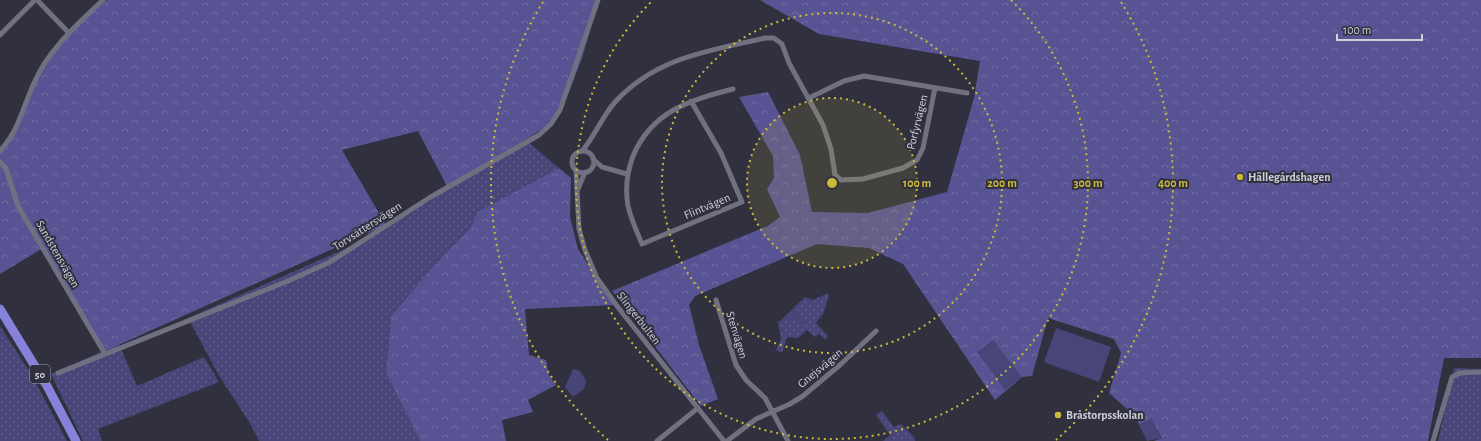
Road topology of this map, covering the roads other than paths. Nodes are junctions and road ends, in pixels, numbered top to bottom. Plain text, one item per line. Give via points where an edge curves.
1 (36, 0) edge
2 (103, 0) edge
3 (598, 0) edge
4 (69, 33) junction
5 (0, 35) edge
6 (935, 88) junction
7 (733, 89) dead end
8 (967, 93) dead end
9 (809, 98) junction
10 (691, 101) junction
11 (592, 139) junction
12 (0, 151) edge
13 (582, 151) junction
14 (592, 157) junction
15 (0, 162) edge
16 (602, 167) junction
17 (591, 169) junction
18 (576, 170) junction
19 (585, 172) junction
20 (627, 174) junction
21 (578, 190) junction
22 (716, 300) dead end
23 (0, 309) edge
24 (0, 317) edge
25 (876, 331) dead end
26 (105, 354) junction
27 (1481, 372) edge
28 (58, 373) dead end
29 (698, 408) junction
30 (772, 411) junction
31 (71, 441) edge
32 (76, 441) edge
33 (657, 441) edge
34 (725, 441) edge
35 (788, 441) edge
36 (1433, 441) edge

1 - 4 street
1 - 5 street
2 - 4 street
3 - 26 street, Torvsättersvägen via 560,110 551,124 539,135 429,198 330,262
4 - 12 street via 44,64 18,126
6 - 8 street, Porfyrvägen
6 - 9 street, Porfyrvägen via 864,76 844,81
6 - 9 street, Porfyrvägen via 923,148 917,160 903,168 859,179 841,180 835,175 826,133
7 - 10 street, Flintvägen
9 - 11 street, Porfyrvägen via 780,41 770,37 759,39 685,57 651,72 615,102
10 - 20 street, Flintvägen via 668,113 653,125 636,148
10 - 20 street, Flintvägen via 721,153 742,202 642,244 628,206
11 - 13 street
11 - 14 street
13 - 14 street
13 - 18 street via 572,159
14 - 16 street
14 - 17 street
15 - 26 street, Sandstensvägen via 8,174 18,206
16 - 17 street
16 - 20 street
17 - 19 street
18 - 19 street
18 - 21 street, Slingerbulten
19 - 21 street, Slingerbulten
21 - 29 street, Slingerbulten via 579,229 595,274 616,306
22 - 30 street, Stenvägen via 736,365 746,380 765,398
23 - 32 highway, 50 via 47,386
24 - 31 highway, 50 via 43,388
25 - 30 street, Gnejsvägen via 803,396
26 - 28 street, Torvsättersvägen
27 - 36 street via 1455,374 1448,384
29 - 33 street
29 - 34 street, Slingerbulten
30 - 34 street, Gnejsvägen
30 - 35 street

